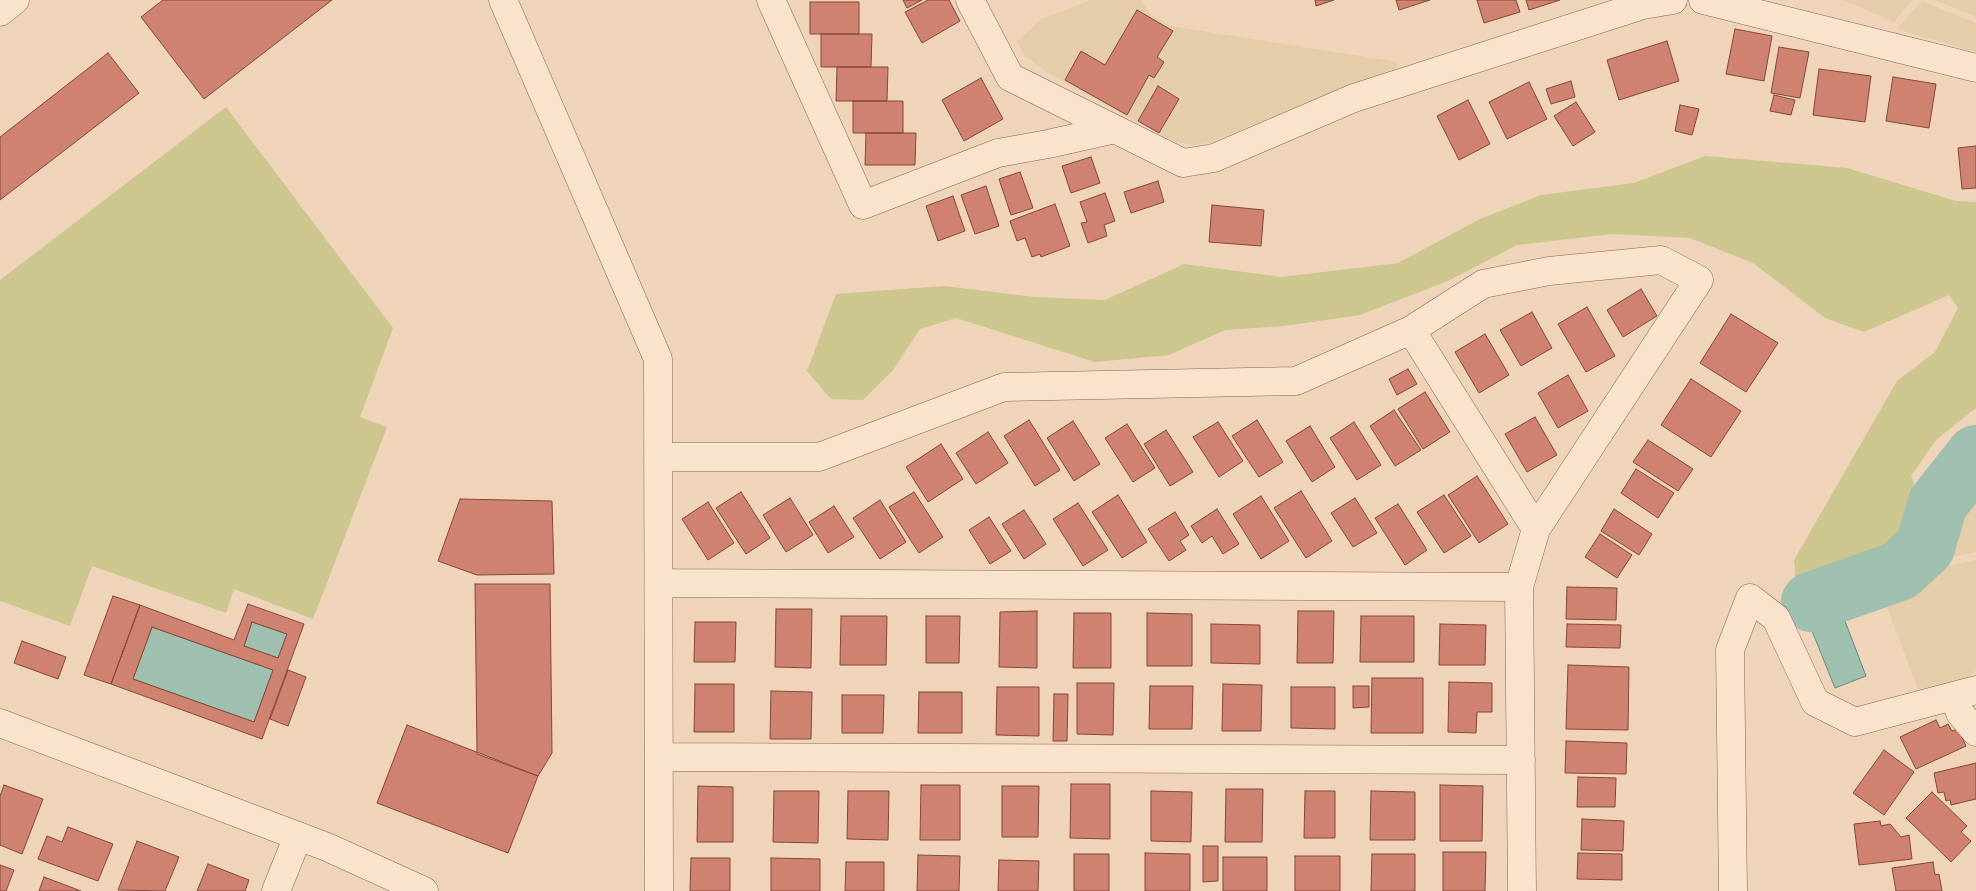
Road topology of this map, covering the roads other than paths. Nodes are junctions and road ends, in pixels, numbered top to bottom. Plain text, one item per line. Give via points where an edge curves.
1 (15, 0) edge
2 (503, 0) edge
3 (771, 0) edge
4 (970, 0) edge
5 (1673, 0) edge
6 (1703, 0) edge
7 (0, 12) edge
8 (1976, 68) edge
9 (1115, 129) junction
10 (1411, 330) junction
11 (659, 457) junction
12 (1536, 530) junction
13 (660, 583) junction
14 (1519, 587) junction
15 (1965, 693) edge
16 (0, 723) edge
17 (1976, 732) edge
18 (660, 758) junction
19 (1521, 760) junction
20 (298, 836) junction
21 (276, 891) edge
22 (424, 891) edge
23 (660, 891) edge
24 (1522, 891) edge
25 (1733, 891) edge

1 - 7 street
2 - 11 street via 658,359
3 - 9 street via 863,205 998,152
4 - 9 street via 1010,77
5 - 9 street via 1644,5 1354,98 1214,158 1183,163
6 - 8 street
10 - 11 street via 1296,381 1004,387 819,457
10 - 12 street
10 - 12 street via 1483,284 1549,271 1660,260 1699,280
11 - 13 street
12 - 14 street
13 - 14 street
13 - 18 street
14 - 19 street
15 - 17 street via 1960,713
15 - 25 street via 1854,722 1815,702 1776,618 1750,598 1730,650
16 - 20 street
18 - 19 street
18 - 23 street
19 - 24 street
20 - 21 street
20 - 22 street

